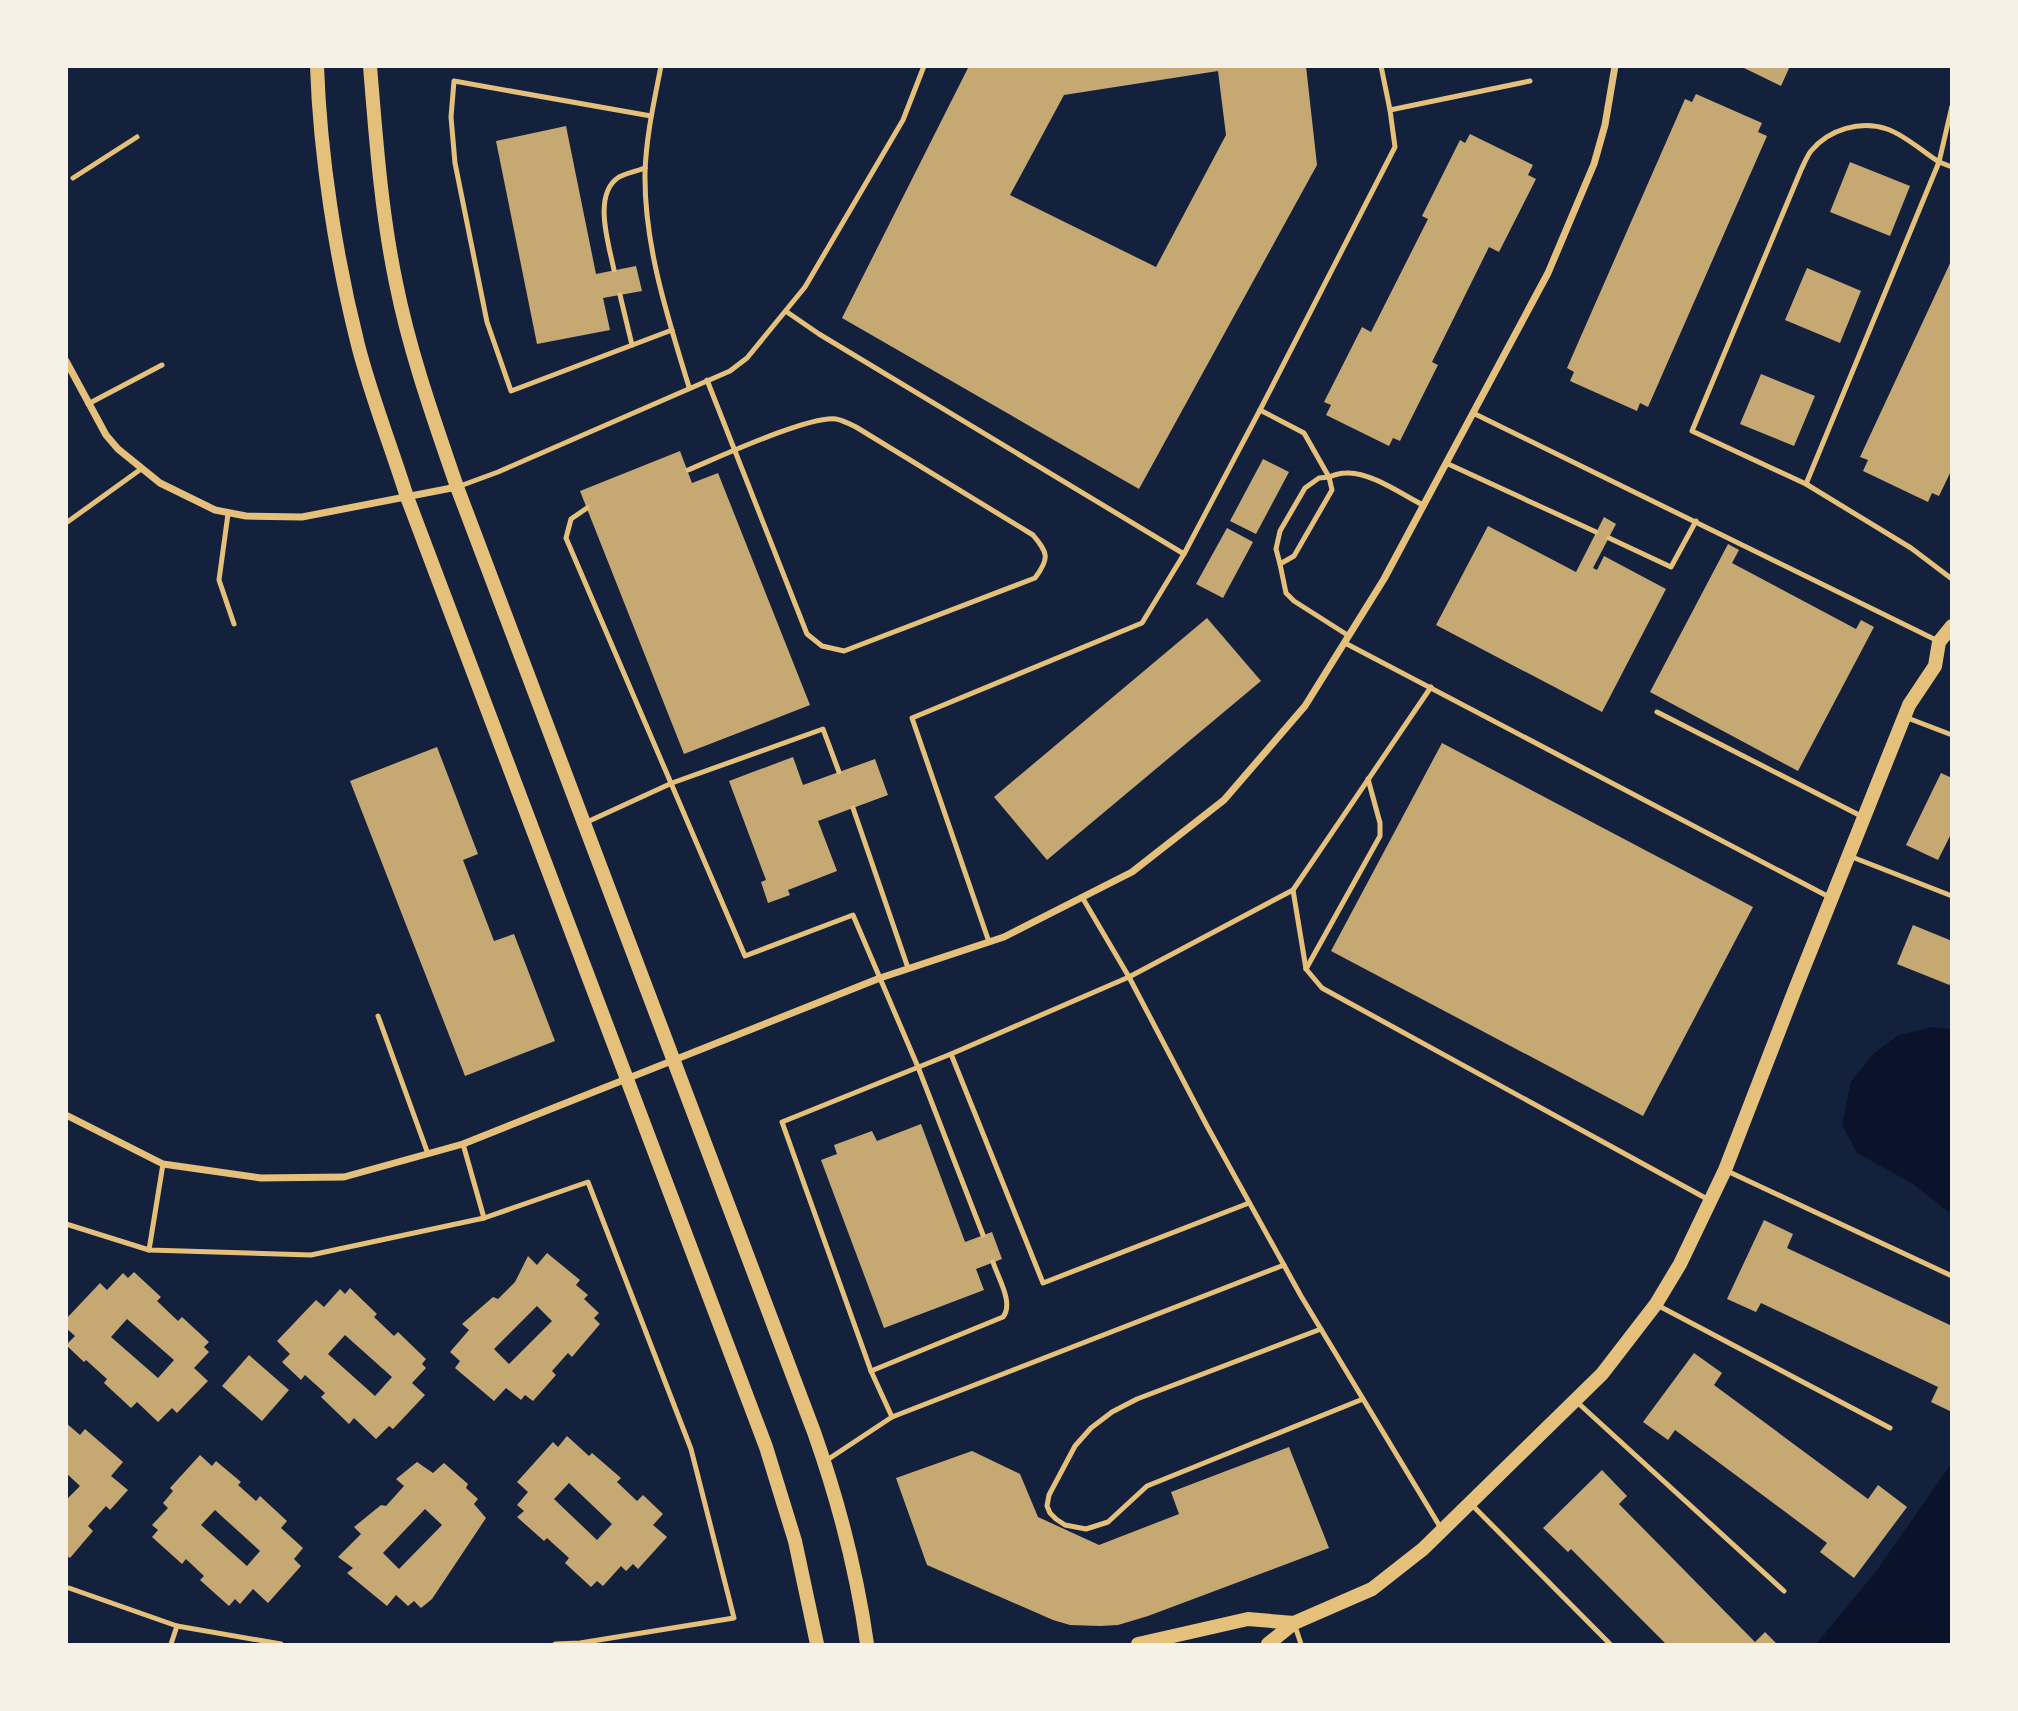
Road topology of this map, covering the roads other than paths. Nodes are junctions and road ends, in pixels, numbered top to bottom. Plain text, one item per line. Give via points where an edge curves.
1 (317, 66) edge
2 (370, 66) edge
3 (661, 66) edge
4 (924, 66) edge
5 (1381, 66) edge
6 (1615, 66) edge
7 (1530, 81) dead end
8 (1951, 106) edge
9 (1390, 110) junction
10 (651, 116) junction
11 (137, 137) dead end
12 (1939, 162) junction
13 (645, 167) junction
14 (1951, 167) edge
15 (73, 178) dead end
16 (614, 270) dead end
17 (620, 295) dead end
18 (787, 312) junction
19 (672, 330) junction
20 (632, 345) junction
21 (66, 360) edge
22 (162, 365) dead end
23 (706, 380) junction
24 (689, 387) junction
25 (88, 404) junction
26 (1260, 410) junction
27 (1473, 413) junction
28 (735, 451) junction
29 (1446, 463) junction
30 (141, 469) junction
31 (688, 470) dead end
32 (1329, 477) junction
33 (1807, 484) junction
34 (457, 487) junction
35 (407, 497) junction
36 (1423, 505) junction
37 (587, 508) dead end
38 (228, 514) junction
39 (1696, 521) junction
40 (66, 523) edge
41 (1596, 533) dead end
42 (1609, 538) dead end
43 (1184, 554) junction
44 (1280, 564) junction
45 (1951, 579) edge
46 (234, 625) dead end
47 (1951, 626) edge
48 (1347, 639) junction
49 (1939, 642) junction
50 (1951, 661) edge
51 (1935, 666) junction
52 (1431, 687) junction
53 (1657, 712) dead end
54 (1905, 717) junction
55 (1951, 735) edge
56 (839, 772) dead end
57 (1368, 779) junction
58 (672, 783) junction
59 (853, 808) dead end
60 (1864, 817) junction
61 (584, 824) junction
62 (1849, 855) junction
63 (1293, 890) junction
64 (1951, 896) edge
65 (1082, 897) junction
66 (1831, 898) junction
67 (989, 942) junction
68 (908, 968) junction
69 (1306, 968) junction
70 (1129, 977) junction
71 (880, 978) junction
72 (378, 1016) dead end
73 (951, 1054) junction
74 (674, 1062) junction
75 (918, 1067) junction
76 (628, 1079) junction
77 (66, 1115) edge
78 (463, 1144) junction
79 (428, 1154) junction
80 (163, 1164) junction
81 (1726, 1170) junction
82 (1711, 1201) junction
83 (1249, 1203) junction
84 (484, 1218) junction
85 (66, 1224) edge
86 (983, 1235) dead end
87 (149, 1250) junction
88 (993, 1262) dead end
89 (1283, 1265) junction
90 (1951, 1276) edge
91 (1656, 1304) junction
92 (1321, 1329) junction
93 (872, 1371) junction
94 (1363, 1399) junction
95 (1575, 1400) junction
96 (892, 1417) junction
97 (1890, 1428) dead end
98 (825, 1461) junction
99 (1470, 1503) junction
100 (1442, 1531) junction
101 (69, 1588) dead end
102 (1784, 1591) dead end
103 (1294, 1623) junction
104 (177, 1626) junction
105 (171, 1644) edge
106 (281, 1644) edge
107 (555, 1644) edge
108 (817, 1644) edge
109 (867, 1644) edge
110 (1138, 1644) edge
111 (1268, 1644) edge
112 (1301, 1644) edge
113 (1611, 1644) edge

1 - 35 main road via 339,256 358,346
2 - 34 main road via 380,190 396,284 421,382
3 - 10 lane
4 - 18 lane via 900,127
5 - 9 lane
6 - 27 street via 1594,164 1548,272
7 - 9 lane
8 - 12 lane
9 - 26 lane via 1395,147
10 - 13 lane
10 - 20 lane via 454,81 455,163 487,322 511,391
11 - 15 lane
12 - 14 lane
12 - 33 lane
12 - 33 lane via 1889,130 1867,125 1826,136 1811,151 1692,430
13 - 16 lane via 619,178 606,194 604,219
13 - 19 lane via 653,256
17 - 20 lane
18 - 23 lane via 738,366
18 - 43 lane
19 - 20 lane
19 - 24 lane
21 - 25 street
22 - 25 lane
23 - 24 lane
23 - 28 lane
24 - 34 lane
25 - 30 street via 106,435
26 - 32 lane via 1304,433
26 - 43 lane
27 - 29 street
27 - 39 lane
28 - 28 lane via 807,634 822,646 844,651 1035,578 1045,564 1045,550 1032,535 836,419 814,420
28 - 31 lane
29 - 36 street
29 - 41 lane
30 - 38 street via 181,495
30 - 40 lane
32 - 36 lane via 1357,474
32 - 44 lane via 1332,490 1294,556
32 - 44 lane via 1305,488 1280,531 1276,550
33 - 45 lane via 1911,548
34 - 35 street
34 - 61 main road
35 - 38 street via 303,517
35 - 76 main road
36 - 48 street
37 - 58 lane via 571,519 566,538
38 - 46 lane via 219,580
39 - 42 lane via 1671,567
39 - 49 lane
43 - 67 lane via 1142,623 912,718
44 - 48 lane via 1286,593
47 - 49 main road
48 - 52 lane
48 - 65 street via 1305,706 1224,800 1132,872
49 - 51 main road
50 - 51 main road
51 - 54 main road
52 - 57 lane
52 - 66 lane
53 - 60 lane
54 - 55 lane
54 - 60 main road
56 - 58 lane via 823,729
57 - 63 lane
57 - 69 lane via 1380,836
58 - 61 lane
58 - 71 lane via 746,956 853,915
59 - 68 lane
60 - 62 main road
61 - 74 main road
62 - 64 lane
62 - 66 main road
63 - 69 lane
63 - 70 lane
65 - 67 street
65 - 70 lane
66 - 81 main road
67 - 68 street
68 - 71 street
69 - 82 lane via 1322,988
70 - 73 lane
70 - 83 lane
71 - 74 street
71 - 75 lane
72 - 79 lane
73 - 75 lane
73 - 83 lane via 1043,1283
74 - 76 street
74 - 98 main road
75 - 86 lane
75 - 93 lane via 782,1122
76 - 78 street
76 - 108 main road via 766,1447 795,1541
77 - 80 street
78 - 79 street
78 - 84 lane
79 - 80 street via 344,1177 261,1178
80 - 87 lane
81 - 82 main road
81 - 90 lane
82 - 91 main road
83 - 89 lane
84 - 87 lane via 311,1255
84 - 107 lane via 588,1182 691,1449 734,1618
85 - 87 lane
88 - 93 lane via 1008,1304 1003,1317
89 - 92 lane
89 - 96 lane
91 - 95 main road via 1602,1374
91 - 97 lane
92 - 94 lane
92 - 94 lane via 1112,1412 1075,1446 1049,1496 1050,1513 1065,1525 1097,1526 1117,1515 1147,1486
93 - 96 lane
94 - 100 lane
95 - 99 main road
95 - 102 lane
96 - 98 lane
98 - 109 main road
99 - 100 main road
99 - 113 lane
100 - 103 main road via 1372,1589
101 - 104 lane
103 - 110 main road via 1248,1619
103 - 111 main road
103 - 112 lane
104 - 105 lane
104 - 106 lane

